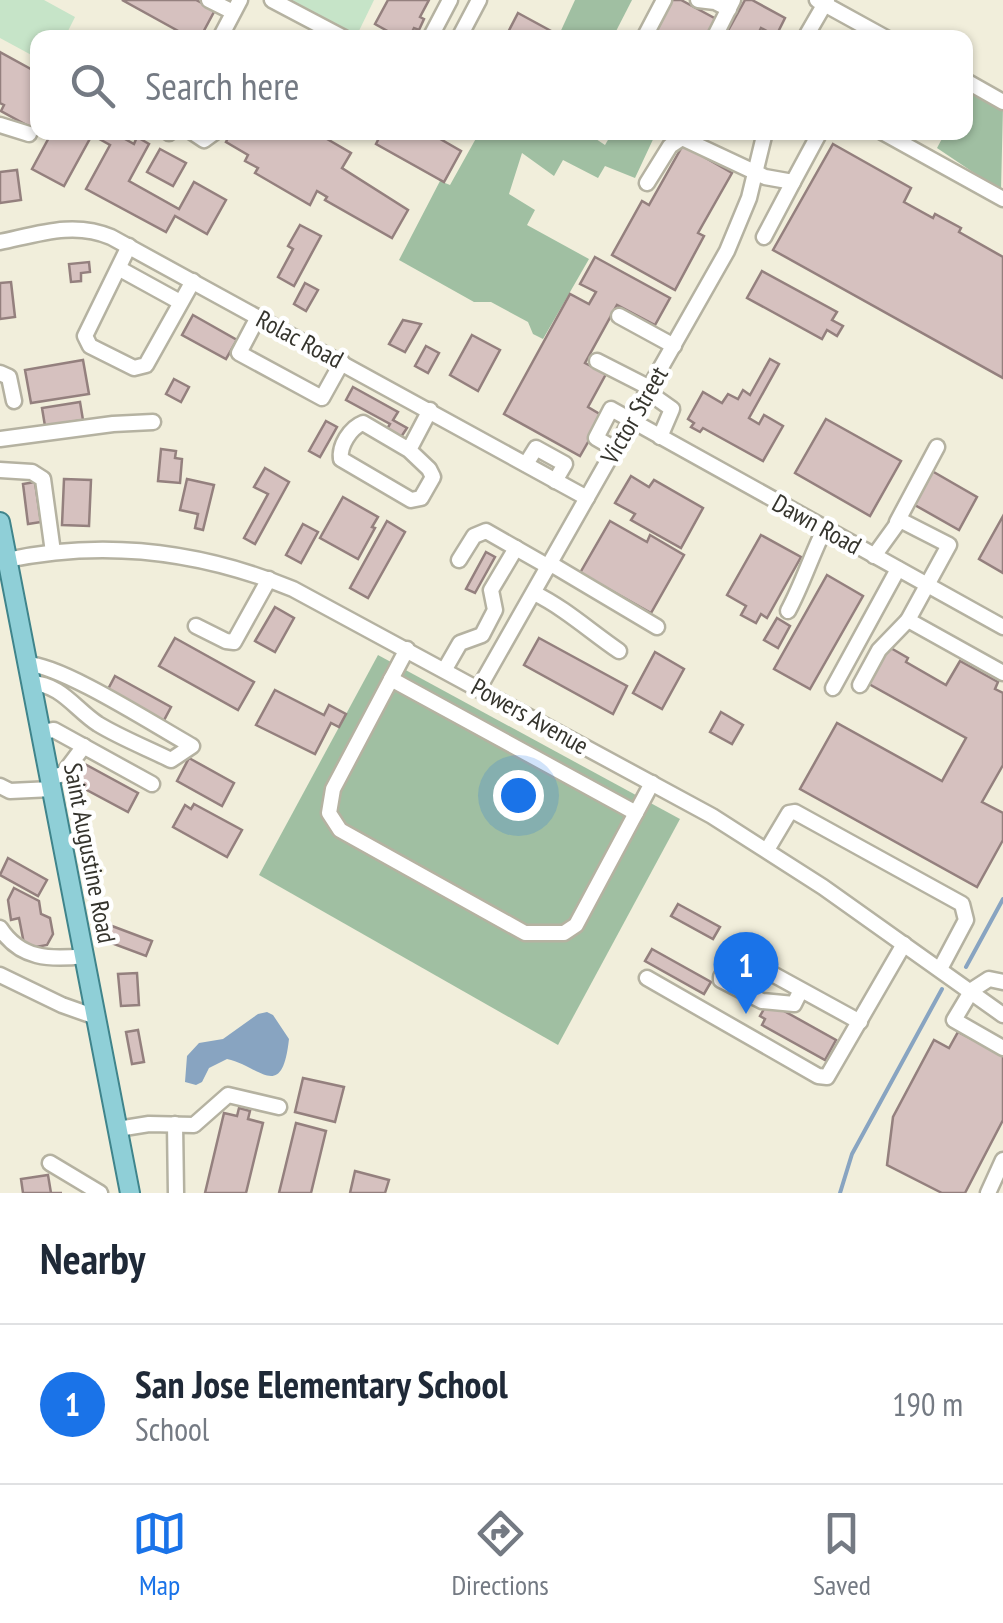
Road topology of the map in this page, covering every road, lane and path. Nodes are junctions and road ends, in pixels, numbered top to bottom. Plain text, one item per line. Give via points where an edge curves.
1 (209, 0) edge
2 (272, 0) edge
3 (479, 0) edge
4 (664, 0) edge
5 (698, 0) edge
6 (823, 1) edge
7 (448, 3) edge
8 (731, 4) edge
9 (237, 6) edge
10 (224, 30) edge
11 (329, 30) edge
12 (434, 30) edge
13 (462, 30) edge
14 (648, 30) edge
15 (718, 30) edge
16 (809, 30) edge
17 (872, 30) edge
18 (973, 85) edge
19 (1003, 102) edge
20 (0, 125) edge
21 (29, 134) dead end
22 (679, 140) edge
23 (688, 140) edge
24 (764, 140) edge
25 (816, 140) edge
26 (896, 140) edge
27 (756, 173) junction
28 (793, 182) junction
29 (647, 183) dead end
30 (1003, 200) edge
31 (764, 237) dead end
32 (0, 242) edge
33 (129, 246) junction
34 (120, 269) junction
35 (193, 281) junction
36 (180, 302) junction
37 (619, 316) dead end
38 (258, 317) junction
39 (674, 346) junction
40 (597, 360) dead end
41 (342, 362) junction
42 (0, 373) edge
43 (649, 390) junction
44 (14, 401) dead end
45 (430, 410) junction
46 (632, 421) junction
47 (153, 422) dead end
48 (660, 436) junction
49 (0, 439) edge
50 (937, 447) dead end
51 (409, 450) junction
52 (615, 450) junction
53 (0, 470) edge
54 (588, 498) junction
55 (0, 522) edge
56 (897, 522) junction
57 (825, 528) junction
58 (516, 548) junction
59 (53, 552) junction
60 (874, 556) junction
61 (7, 560) junction
62 (459, 560) dead end
63 (550, 566) junction
64 (898, 569) junction
65 (269, 579) junction
66 (928, 586) junction
67 (534, 593) junction
68 (788, 610) dead end
69 (908, 620) junction
70 (196, 626) dead end
71 (657, 627) dead end
72 (1003, 627) edge
73 (407, 649) junction
74 (620, 652) dead end
75 (445, 669) junction
76 (29, 673) junction
77 (1003, 674) edge
78 (390, 680) junction
79 (860, 684) dead end
80 (479, 688) junction
81 (833, 688) dead end
82 (41, 732) junction
83 (84, 746) junction
84 (51, 783) junction
85 (652, 783) junction
86 (152, 784) dead end
87 (0, 786) edge
88 (636, 814) junction
89 (766, 850) junction
90 (0, 928) edge
91 (904, 944) junction
92 (84, 956) junction
93 (940, 968) junction
94 (0, 974) edge
95 (647, 978) dead end
96 (1003, 982) edge
97 (802, 990) junction
98 (972, 990) junction
99 (1003, 1015) edge
100 (96, 1017) junction
101 (860, 1022) junction
102 (1003, 1048) edge
103 (279, 1108) dead end
104 (175, 1124) junction
105 (118, 1129) junction
106 (1003, 1160) edge
107 (50, 1164) dead end
108 (130, 1190) edge
109 (100, 1193) edge
110 (176, 1193) edge
111 (988, 1193) edge

1 - 9 street
2 - 11 street
3 - 13 street
4 - 14 street
5 - 8 street
6 - 16 street
6 - 17 street
7 - 12 street
8 - 15 street
9 - 10 street
18 - 19 street
20 - 21 street
22 - 29 street
23 - 27 street
24 - 27 street, Victor Street
25 - 28 street
26 - 30 street
27 - 28 street
27 - 39 street, Victor Street via 728,252
28 - 31 street
32 - 33 street, Rolac Road via 74,228 97,230
33 - 34 street
33 - 35 street, Rolac Road
34 - 36 street
34 - 36 street via 85,336 90,346 126,366 146,365
35 - 36 street
35 - 38 street, Rolac Road
37 - 39 street
38 - 41 street, Rolac Road
38 - 41 street via 239,353 322,398
39 - 43 street, Victor Street
40 - 43 street
41 - 45 street, Rolac Road
42 - 44 street via 9,377
43 - 46 street, Victor Street
43 - 48 street via 672,409
45 - 51 street
45 - 54 street, Rolac Road
46 - 48 street, Dawn Road
46 - 52 street, Victor Street
46 - 52 street via 611,410 596,438
47 - 49 street
48 - 57 street, Dawn Road
50 - 56 street
51 - 51 street via 363,423 340,450 342,460 411,500 421,498 433,477
52 - 54 street, Victor Street
53 - 59 street via 44,479
54 - 63 street, Victor Street
55 - 61 main road, Saint Augustine Road
56 - 60 street
56 - 66 street via 949,545
57 - 60 street, Dawn Road
57 - 68 street
58 - 62 street via 481,531
58 - 63 street
58 - 75 street via 492,590 495,610 482,635 460,642
59 - 61 street, Powers Avenue
59 - 65 street, Powers Avenue via 175,554
60 - 64 street, Dawn Road
61 - 76 main road, Saint Augustine Road
63 - 67 street, Victor Street
63 - 71 street
64 - 66 street, Dawn Road
64 - 81 street
65 - 70 street via 234,642
65 - 73 street, Powers Avenue
66 - 69 street
66 - 72 street, Dawn Road
67 - 74 street
67 - 80 street, Victor Street
69 - 77 street
69 - 79 street via 879,650
73 - 75 street, Powers Avenue
73 - 78 street
75 - 80 street, Powers Avenue
76 - 76 street via 42,664 192,746 171,760 97,723
76 - 82 main road, Saint Augustine Road
78 - 88 street
78 - 88 street via 333,789 330,812 340,830 525,933 564,933 576,925
80 - 85 street, Powers Avenue
82 - 83 street via 54,730
82 - 84 main road, Saint Augustine Road
83 - 84 street
83 - 86 street
84 - 87 street via 10,791
84 - 92 main road, Saint Augustine Road
85 - 88 street
85 - 89 street, Powers Avenue
89 - 91 street, Powers Avenue
89 - 93 street via 795,812 962,904 966,920
90 - 92 street via 14,948 43,958
91 - 93 street, Powers Avenue
91 - 101 street
92 - 100 main road, Saint Augustine Road
93 - 98 street, Powers Avenue
94 - 100 street
95 - 101 street via 818,1076 831,1072
96 - 98 street via 990,979
97 - 97 street via 794,1004 762,1001 720,977 736,954
97 - 101 street
98 - 99 street, Powers Avenue
98 - 102 street via 954,1020
100 - 105 main road, Saint Augustine Road
103 - 104 street via 228,1094 194,1124
104 - 105 street
104 - 110 street
105 - 108 main road, Saint Augustine Road
106 - 111 street
107 - 109 street
108 - 109 street

